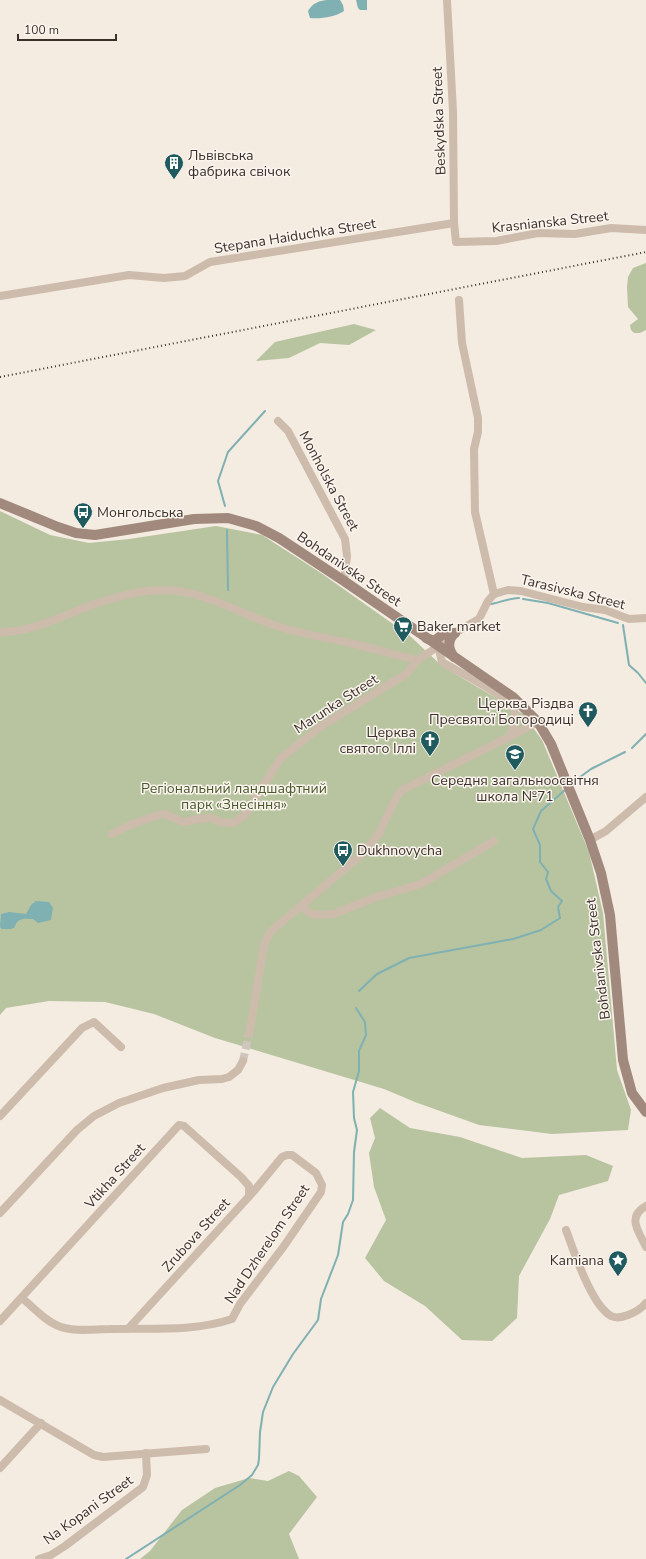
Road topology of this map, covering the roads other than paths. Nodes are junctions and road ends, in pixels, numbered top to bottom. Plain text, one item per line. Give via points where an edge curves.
1 (447, 0) edge
2 (454, 223) junction
3 (646, 230) edge
4 (456, 242) joint
5 (0, 296) edge
6 (459, 300) dead end
7 (278, 421) dead end
8 (0, 503) edge
9 (344, 581) junction
10 (494, 594) junction
11 (646, 618) edge
12 (0, 632) edge
13 (455, 632) junction
14 (426, 638) junction
15 (438, 646) junction
16 (454, 657) junction
17 (418, 660) junction
18 (538, 722) junction
19 (509, 737) junction
20 (646, 797) edge
21 (112, 834) dead end
22 (590, 840) junction
23 (494, 841) dead end
24 (301, 906) junction
25 (249, 1034) tunnel mouth
26 (121, 1047) dead end
27 (243, 1061) tunnel mouth
28 (646, 1112) edge
29 (0, 1116) edge
30 (282, 1157) joint
31 (249, 1195) junction
32 (646, 1206) edge
33 (0, 1213) edge
34 (566, 1230) dead end
35 (646, 1246) edge
36 (22, 1298) junction
37 (646, 1303) edge
38 (0, 1321) edge
39 (128, 1329) junction
40 (0, 1400) edge
41 (41, 1423) junction
42 (206, 1449) dead end
43 (146, 1453) junction
44 (0, 1468) edge
45 (39, 1559) edge

1 - 2 street, Beskydska Street via 453,111
2 - 4 street, Beskydska Street
2 - 5 street, Stepana Haiduchka Street via 210,262 186,276 164,278 129,275
3 - 4 street, Krasnianska Street via 611,228 575,234 538,233 496,241
6 - 10 street via 462,343 478,418 474,448 475,512
7 - 9 street, Monholska Street via 288,431 345,539 347,556
8 - 9 main road, Bohdanivska Street via 58,528 95,535 194,519 228,518 256,526 279,538
9 - 14 main road, Bohdanivska Street
10 - 11 street, Tarasivska Street via 508,590 521,591 605,610 629,619
10 - 13 street, Marunka Street via 479,619
12 - 17 street via 36,627 106,600 140,592 179,591 222,603 283,628
13 - 14 main road via 434,640
13 - 15 street, Marunka Street
13 - 16 main road via 451,636 449,646
14 - 15 main road, Bohdanivska Street
15 - 16 main road, Bohdanivska Street
15 - 17 street, Marunka Street
15 - 19 street via 442,662 499,695 511,705 514,710 514,726
16 - 18 main road, Bohdanivska Street via 513,697
17 - 21 street, Marunka Street via 406,674 320,727 280,759 245,815 233,823 220,822 212,818 183,822 161,814
18 - 19 street
18 - 22 main road, Bohdanivska Street via 551,744
19 - 24 street via 402,790 378,836 361,855
20 - 22 street via 606,831
22 - 28 main road, Bohdanivska Street via 601,873 610,915 624,1067 632,1093
23 - 24 street via 421,884 376,897 334,914 316,915
24 - 25 street via 266,937
26 - 29 street via 94,1022 82,1028
27 - 33 street via 238,1070 229,1077 163,1088 119,1103 94,1116 77,1130
30 - 31 street, Zrubova Street
30 - 39 street, Nad Dzherelom Street via 292,1155 316,1173 322,1185 321,1192 240,1304 232,1319 208,1326
31 - 36 street, Vtikha Street via 248,1183 184,1126 179,1125
31 - 39 street, Zrubova Street
32 - 35 street via 640,1209 635,1219
34 - 37 street via 586,1283 600,1306 611,1316 619,1318 642,1309
36 - 38 street, Vtikha Street
36 - 39 street, Nad Dzherelom Street via 51,1323 63,1328
40 - 41 street
41 - 43 street via 94,1455 103,1457
41 - 44 street
42 - 43 street
43 - 45 street, Na Kopani Street via 147,1475 143,1487 65,1546

